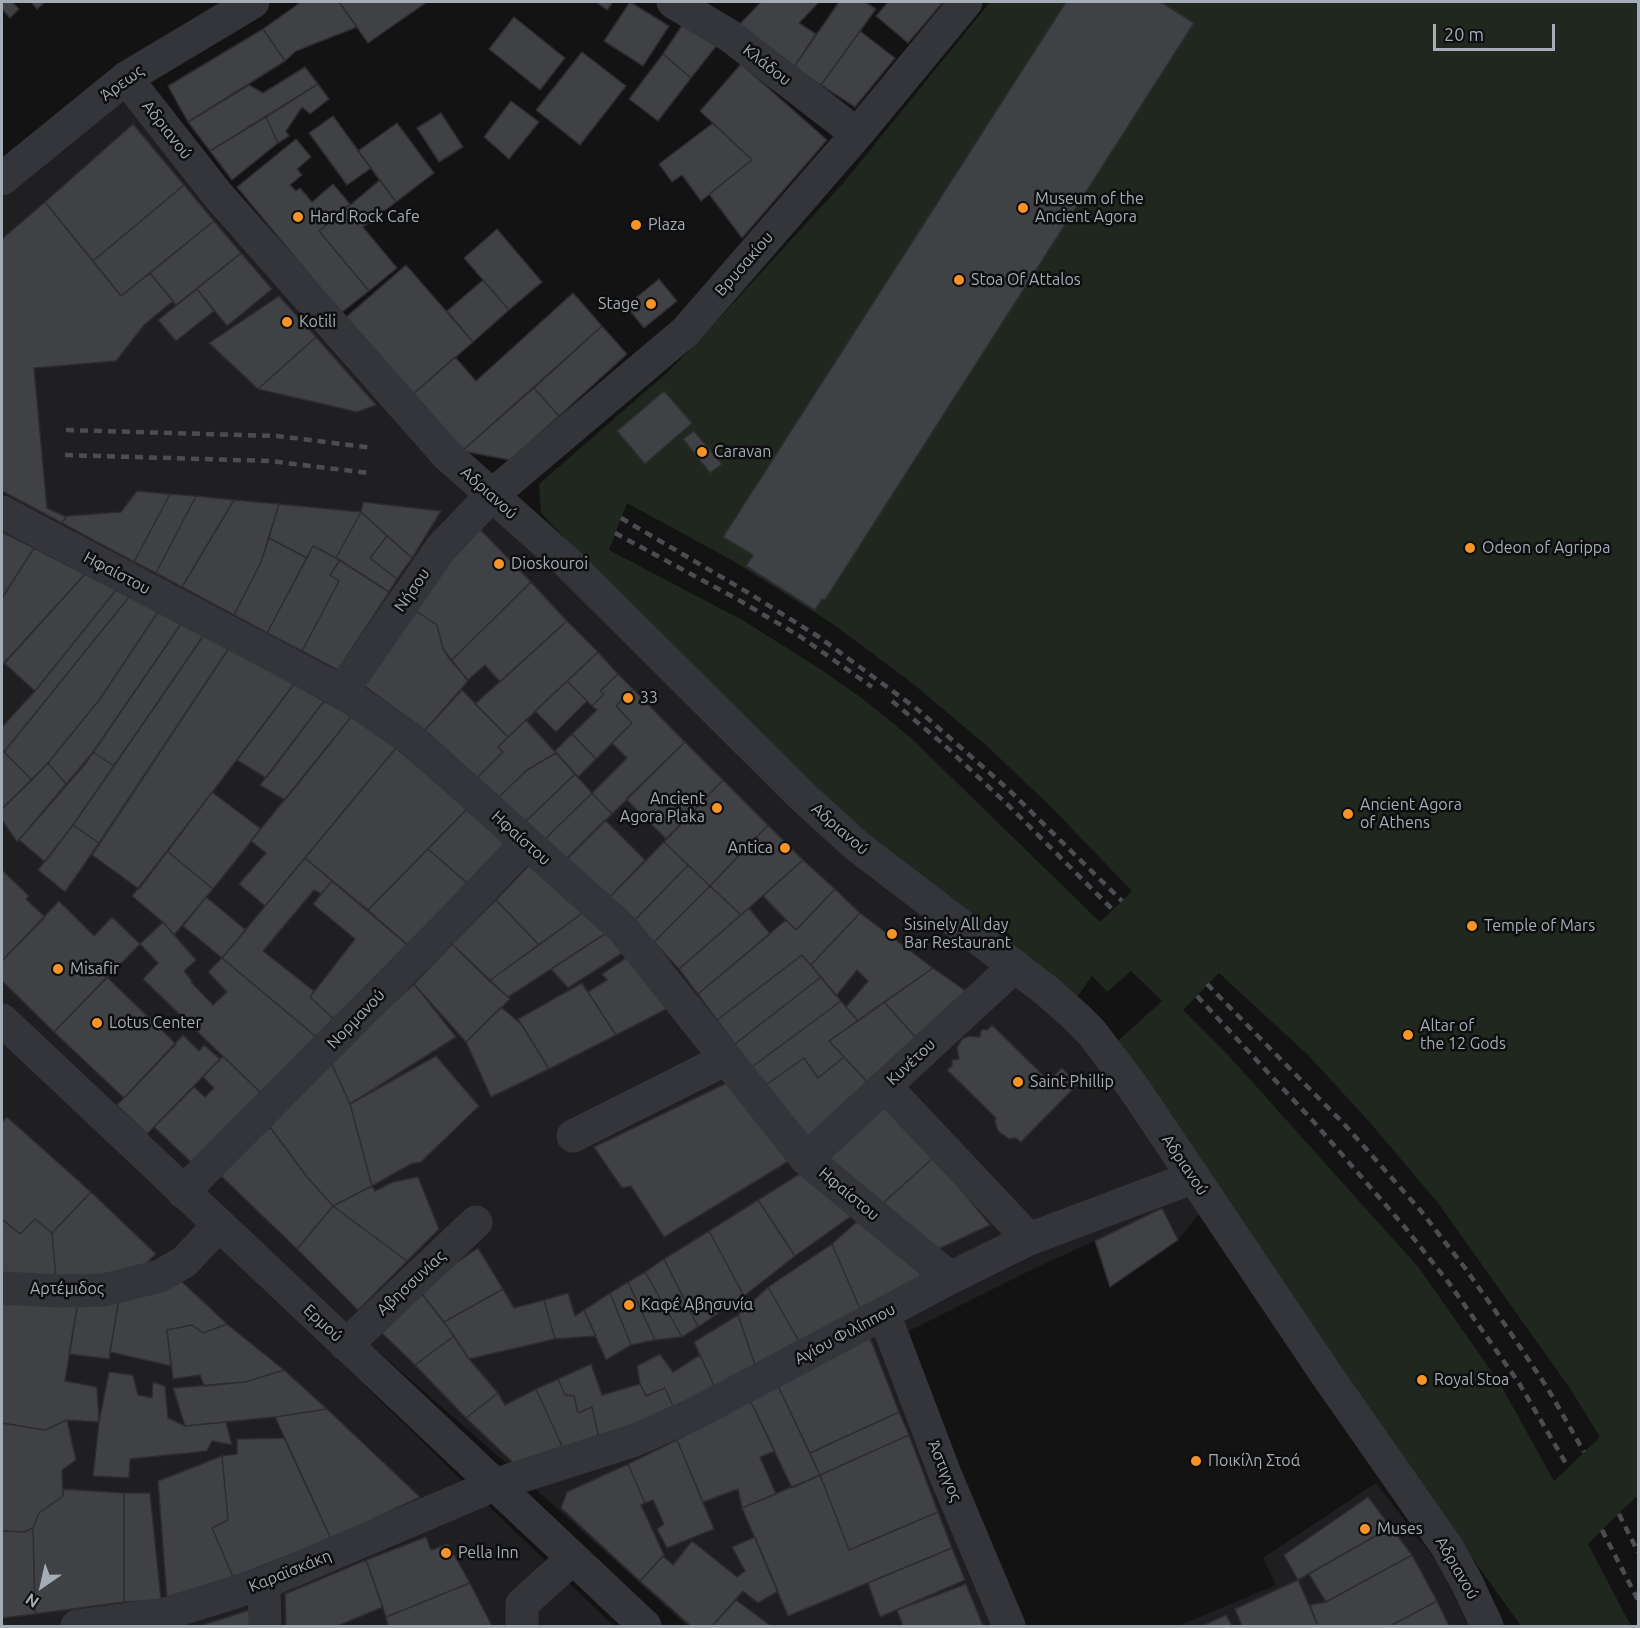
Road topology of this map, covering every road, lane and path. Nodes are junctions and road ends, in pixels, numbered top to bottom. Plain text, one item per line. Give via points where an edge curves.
1 (253, 2) edge
2 (673, 2) edge
3 (966, 2) edge
4 (126, 78) junction
5 (857, 134) junction
6 (2, 179) edge
7 (491, 496) junction
8 (2, 512) edge
9 (342, 692) junction
10 (526, 843) junction
11 (1015, 966) junction
12 (2, 1020) edge
13 (726, 1059) junction
14 (885, 1086) junction
15 (573, 1136) dead end
16 (806, 1159) junction
17 (1194, 1177) junction
18 (183, 1192) junction
19 (476, 1222) dead end
20 (219, 1225) junction
21 (1029, 1239) junction
22 (950, 1278) junction
23 (2, 1288) edge
24 (884, 1314) junction
25 (346, 1345) junction
26 (494, 1485) junction
27 (572, 1559) junction
28 (264, 1583) junction
29 (77, 1626) edge
30 (265, 1626) edge
31 (522, 1626) edge
32 (645, 1626) edge
33 (1009, 1626) edge
34 (1487, 1626) edge

1 - 4 street, Άρεως
2 - 5 street, Κλάδου via 730,36
3 - 5 street, Βρυσακίου
4 - 6 street, Άρεως
4 - 7 street, Αδριανού via 218,194 447,455
5 - 7 street, Βρυσακίου via 686,330
7 - 9 street, Νήσου via 441,548
7 - 11 street, Αδριανού via 568,564 793,788 857,846
8 - 9 street, Ηφαίστου
9 - 10 street, Ηφαίστου via 411,739
10 - 13 street, Ηφαίστου via 623,928
10 - 18 street, Νορμανού
11 - 14 street, Κυνέτου
11 - 17 street, Αδριανού via 1092,1033
12 - 18 street, Ερμού
13 - 15 street
13 - 16 street, Ηφαίστου
14 - 16 street, Κυνέτου
14 - 21 street
16 - 22 street, Ηφαίστου
17 - 21 street, Αγίου Φιλίππου
17 - 34 street, Αδριανού via 1447,1547
18 - 20 street, Ερμού
19 - 25 street, Αβησσυνίας
20 - 23 street, Αρτέμιδος via 184,1263 159,1276 104,1290
20 - 25 street, Ερμού
21 - 22 street, Αγίου Φιλίππου
22 - 24 street, Αγίου Φιλίππου
24 - 26 street, Αγίου Φιλίππου via 645,1436
24 - 33 street, Άστιγγος
25 - 26 street, Ερμού
26 - 27 street, Ερμού
26 - 28 street, Καραϊσκάκη
27 - 31 street via 522,1604
27 - 32 street, Ερμού
28 - 29 street, Καραϊσκάκη via 165,1614
28 - 30 street

